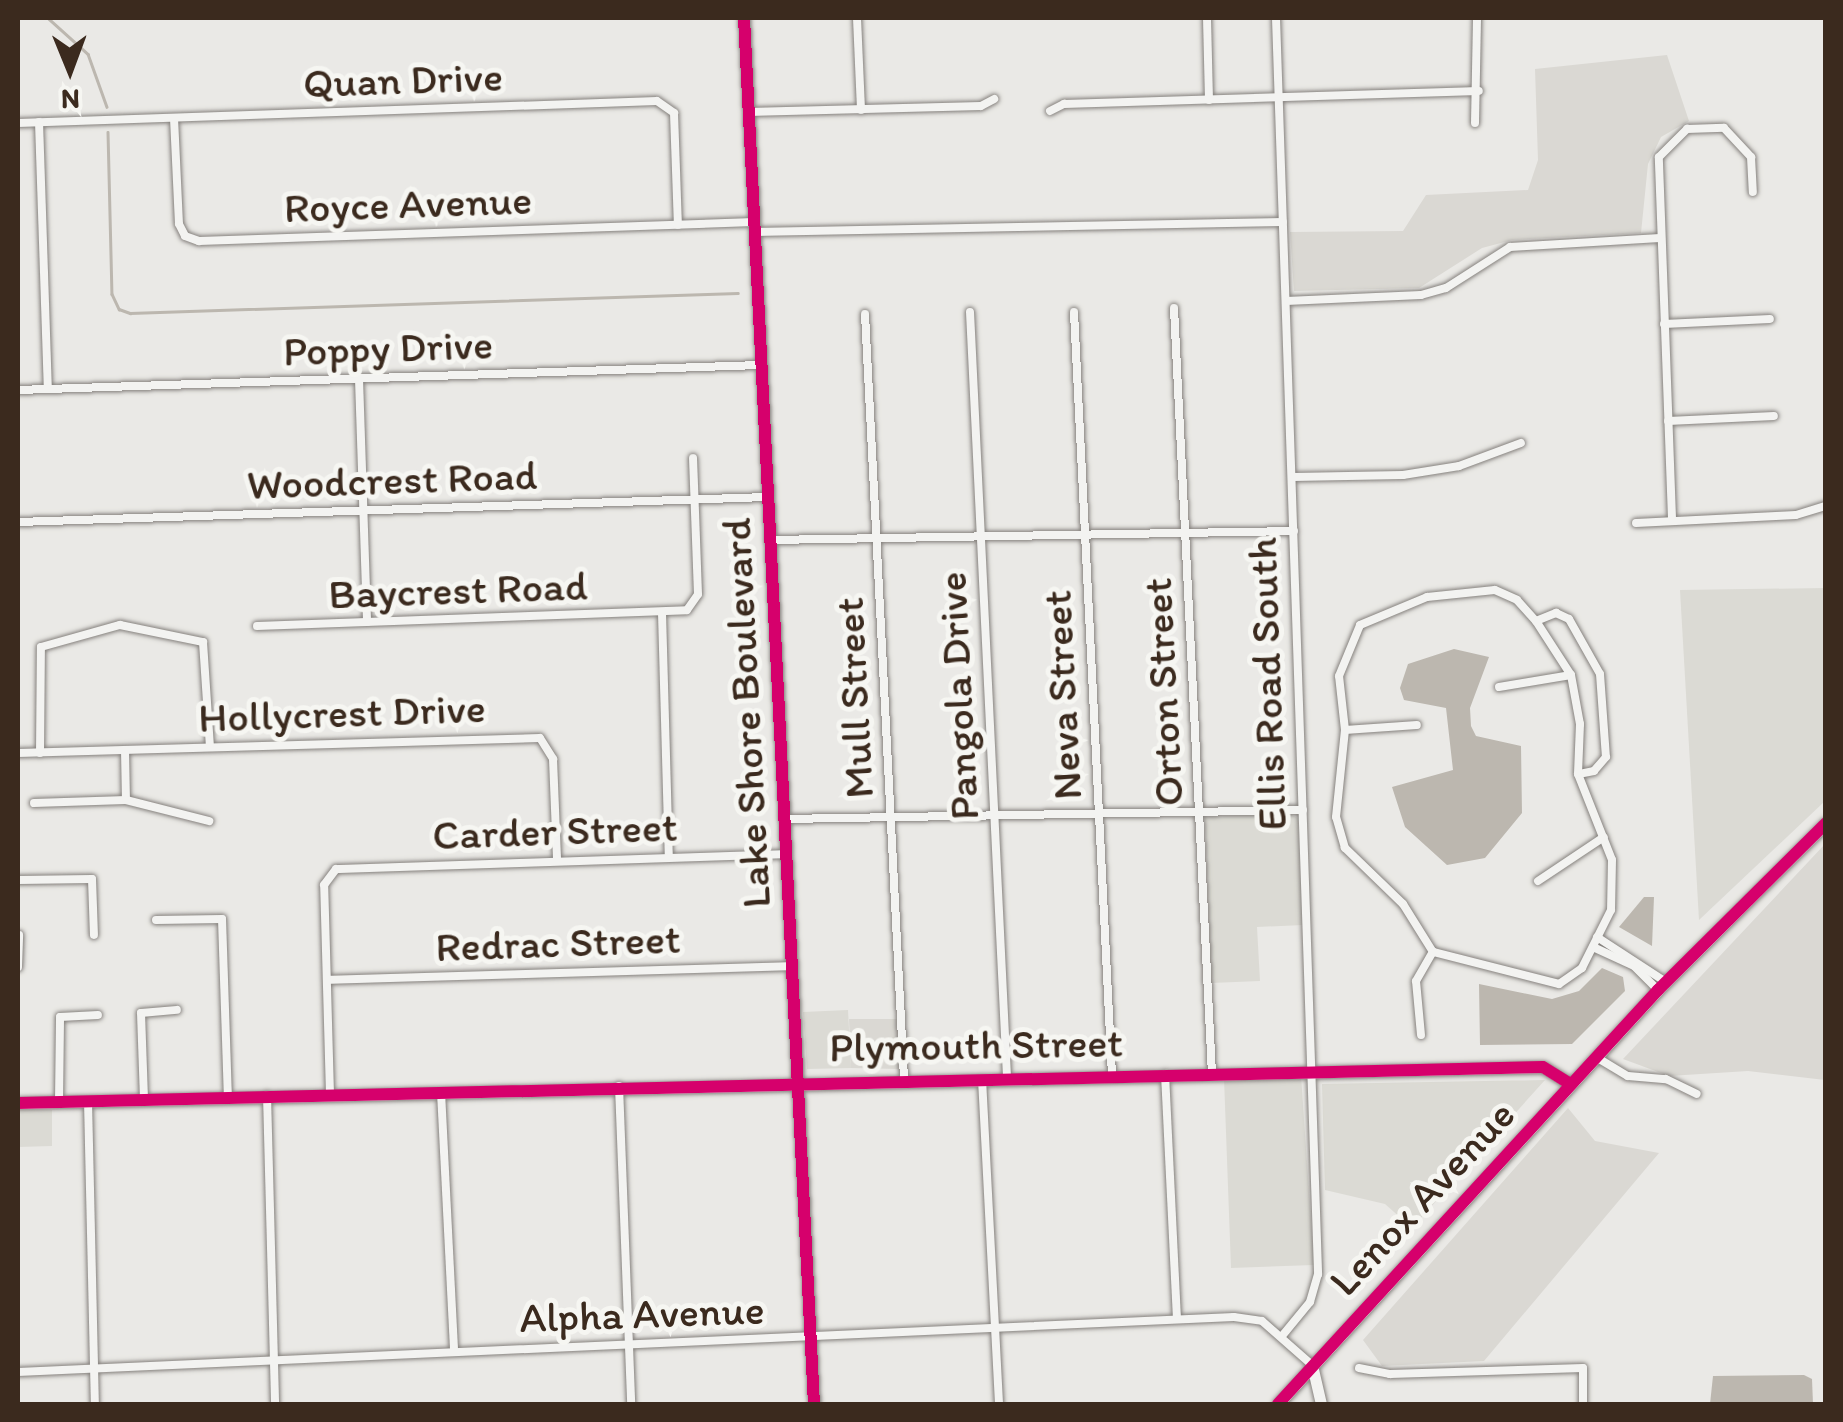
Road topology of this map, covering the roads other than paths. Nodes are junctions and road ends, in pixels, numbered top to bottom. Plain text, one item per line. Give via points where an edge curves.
1 (744, 18) edge
2 (857, 18) edge
3 (1207, 18) edge
4 (1276, 18) edge
5 (1477, 18) edge
6 (1479, 91) junction
7 (1278, 98) junction
8 (994, 99) dead end
9 (1210, 100) junction
10 (861, 110) junction
11 (1050, 111) dead end
12 (748, 112) junction
13 (174, 118) junction
14 (39, 122) junction
15 (1475, 122) dead end
16 (18, 123) edge
17 (1753, 192) dead end
18 (1283, 222) junction
19 (678, 224) junction
20 (754, 227) junction
21 (1660, 238) junction
22 (1286, 300) junction
23 (1174, 308) dead end
24 (970, 312) dead end
25 (1074, 312) dead end
26 (864, 314) dead end
27 (1770, 320) dead end
28 (1664, 324) junction
29 (761, 365) junction
30 (359, 379) junction
31 (48, 388) junction
32 (18, 390) edge
33 (1774, 416) dead end
34 (1668, 421) junction
35 (1521, 443) dead end
36 (694, 458) dead end
37 (1293, 476) junction
38 (768, 497) junction
39 (695, 500) junction
40 (1826, 506) edge
41 (363, 510) junction
42 (1672, 518) junction
43 (18, 522) edge
44 (1636, 522) dead end
45 (1294, 531) junction
46 (1185, 532) junction
47 (1084, 534) junction
48 (980, 536) junction
49 (875, 538) junction
50 (770, 540) junction
51 (662, 613) junction
52 (1536, 621) junction
53 (367, 622) junction
54 (256, 626) dead end
55 (1571, 674) junction
56 (1499, 687) dead end
57 (1416, 725) dead end
58 (1344, 730) junction
59 (210, 747) junction
60 (125, 750) junction
61 (40, 753) junction
62 (18, 754) edge
63 (1578, 774) junction
64 (126, 800) junction
65 (34, 803) dead end
66 (1303, 810) junction
67 (1198, 812) junction
68 (1098, 814) junction
69 (995, 815) junction
70 (890, 818) junction
71 (784, 819) junction
72 (209, 821) dead end
73 (1826, 822) edge
74 (1604, 837) junction
75 (786, 854) junction
76 (669, 858) junction
77 (557, 860) junction
78 (18, 880) edge
79 (1538, 880) dead end
80 (156, 920) dead end
81 (94, 934) dead end
82 (19, 936) edge
83 (1597, 937) junction
84 (1593, 947) junction
85 (1433, 952) junction
86 (792, 966) junction
87 (18, 967) edge
88 (326, 980) junction
89 (1662, 986) junction
90 (177, 1010) dead end
91 (98, 1015) dead end
92 (1421, 1035) dead end
93 (1596, 1057) junction
94 (1311, 1072) junction
95 (1165, 1074) junction
96 (1212, 1074) junction
97 (1112, 1075) junction
98 (1007, 1077) junction
99 (904, 1078) junction
100 (982, 1078) junction
101 (798, 1080) junction
102 (1570, 1084) junction
103 (619, 1086) junction
104 (441, 1091) junction
105 (330, 1094) junction
106 (1697, 1094) dead end
107 (267, 1095) junction
108 (228, 1096) junction
109 (144, 1099) junction
110 (88, 1101) junction
111 (59, 1102) junction
112 (18, 1103) edge
113 (1177, 1319) junction
114 (995, 1328) junction
115 (1282, 1336) junction
116 (810, 1338) junction
117 (629, 1345) junction
118 (454, 1352) junction
119 (274, 1361) junction
120 (1312, 1365) junction
121 (93, 1368) junction
122 (1360, 1368) dead end
123 (18, 1372) edge
124 (94, 1404) edge
125 (275, 1404) edge
126 (631, 1404) edge
127 (814, 1404) edge
128 (999, 1404) edge
129 (1278, 1404) edge
130 (1321, 1404) edge
131 (1583, 1404) edge

1 - 12 street, Lake Shore Boulevard
2 - 10 street
3 - 9 street
4 - 7 street, Ellis Road South
5 - 6 street
6 - 7 street
6 - 15 street
7 - 9 street
7 - 18 street, Ellis Road South
8 - 10 street via 981,106
9 - 11 street via 1064,104
10 - 12 street
12 - 20 street, Lake Shore Boulevard
13 - 14 street, Quan Drive
13 - 19 street, Royce Avenue via 179,224 192,240
13 - 19 street, Quan Drive via 657,102 674,113
14 - 16 street, Quan Drive
14 - 31 street
17 - 21 street via 1754,168 1740,139 1712,125 1687,129 1659,158
18 - 20 street, Royce Avenue
18 - 22 street, Ellis Road South
19 - 20 street, Royce Avenue
20 - 29 street, Lake Shore Boulevard
21 - 22 street via 1510,247 1446,288 1421,295
21 - 28 street
22 - 37 street, Ellis Road South
23 - 46 street, Orton Street
24 - 48 street, Pangola Drive
25 - 47 street, Neva Street
26 - 49 street, Mull Street
27 - 28 street
28 - 34 street
29 - 30 street, Poppy Drive
29 - 38 street, Lake Shore Boulevard
30 - 31 street, Poppy Drive
30 - 41 street
31 - 32 street, Poppy Drive
33 - 34 street
34 - 42 street
35 - 37 street via 1440,469
36 - 39 street
37 - 45 street, Ellis Road South
38 - 39 street, Woodcrest Road
38 - 50 street, Lake Shore Boulevard
39 - 41 street, Woodcrest Road
39 - 51 street via 696,601 687,610
40 - 42 street via 1796,515
41 - 43 street, Woodcrest Road
41 - 53 street
42 - 44 street
45 - 46 street
45 - 66 street, Ellis Road South
46 - 47 street
46 - 67 street, Orton Street
47 - 48 street
47 - 68 street, Neva Street
48 - 49 street
48 - 69 street, Pangola Drive
49 - 50 street
49 - 70 street, Mull Street
50 - 71 street, Lake Shore Boulevard
51 - 53 street, Baycrest Road
51 - 76 street
52 - 55 street
52 - 58 street via 1506,593 1479,590 1427,597 1372,616 1354,634 1339,676
52 - 63 street via 1556,613 1569,619 1600,674 1606,757 1594,772
53 - 54 street, Baycrest Road
55 - 56 street
55 - 63 street via 1580,724
57 - 58 street
58 - 85 street via 1338,833 1356,862 1404,904
59 - 60 street, Hollycrest Drive
59 - 61 street via 203,642 127,624 41,647
59 - 77 street, Hollycrest Drive via 540,738 553,759
60 - 61 street, Hollycrest Drive
60 - 64 street
61 - 62 street, Hollycrest Drive
63 - 74 street
64 - 65 street
64 - 72 street
66 - 67 street
66 - 94 street, Ellis Road South
67 - 68 street
67 - 96 street, Orton Street
68 - 69 street
68 - 97 street, Neva Street
69 - 70 street
69 - 98 street, Pangola Drive
70 - 71 street
70 - 99 street, Mull Street
71 - 75 street, Lake Shore Boulevard
73 - 89 street, Lenox Avenue
74 - 79 street
74 - 83 street via 1615,897
75 - 76 street, Carder Street
75 - 86 street, Lake Shore Boulevard
76 - 77 street, Carder Street
77 - 88 street, Carder Street via 344,867 328,875
78 - 81 street via 92,879
80 - 108 street via 222,919
82 - 87 street
83 - 84 street
83 - 89 street
84 - 85 street via 1580,972 1559,984
84 - 89 street
85 - 92 street via 1416,981
86 - 88 street, Redrac Street
86 - 101 street, Lake Shore Boulevard
88 - 105 street
89 - 93 street, Lenox Avenue
90 - 109 street via 141,1012
91 - 111 street via 60,1017
93 - 102 street, Lenox Avenue
93 - 106 street via 1628,1076 1666,1079
94 - 96 street, Plymouth Street
94 - 102 street, Plymouth Street via 1543,1067
94 - 115 street, Ellis Road South via 1317,1285
95 - 96 street, Plymouth Street
95 - 97 street, Plymouth Street
95 - 113 street
97 - 98 street, Plymouth Street
98 - 100 street, Plymouth Street
99 - 100 street, Plymouth Street
99 - 101 street, Plymouth Street
100 - 114 street
101 - 103 street, Plymouth Street
101 - 116 street, Lake Shore Boulevard
102 - 120 street, Lenox Avenue
103 - 104 street, Plymouth Street
103 - 117 street
104 - 105 street, Plymouth Street
104 - 118 street
105 - 107 street, Plymouth Street
107 - 108 street, Plymouth Street
107 - 119 street
108 - 109 street, Plymouth Street
109 - 110 street, Plymouth Street
110 - 111 street, Plymouth Street
110 - 121 street
111 - 112 street, Plymouth Street
113 - 114 street, Alpha Avenue
113 - 115 street, Alpha Avenue via 1244,1318
114 - 116 street, Alpha Avenue
114 - 128 street
115 - 120 street, Alpha Avenue
116 - 117 street, Alpha Avenue
116 - 127 street, Lake Shore Boulevard
117 - 118 street, Alpha Avenue
117 - 126 street
118 - 119 street, Alpha Avenue
119 - 121 street, Alpha Avenue
119 - 125 street
120 - 129 street, Lenox Avenue
120 - 130 street
121 - 123 street, Alpha Avenue
121 - 124 street
122 - 131 street via 1390,1374 1583,1368

